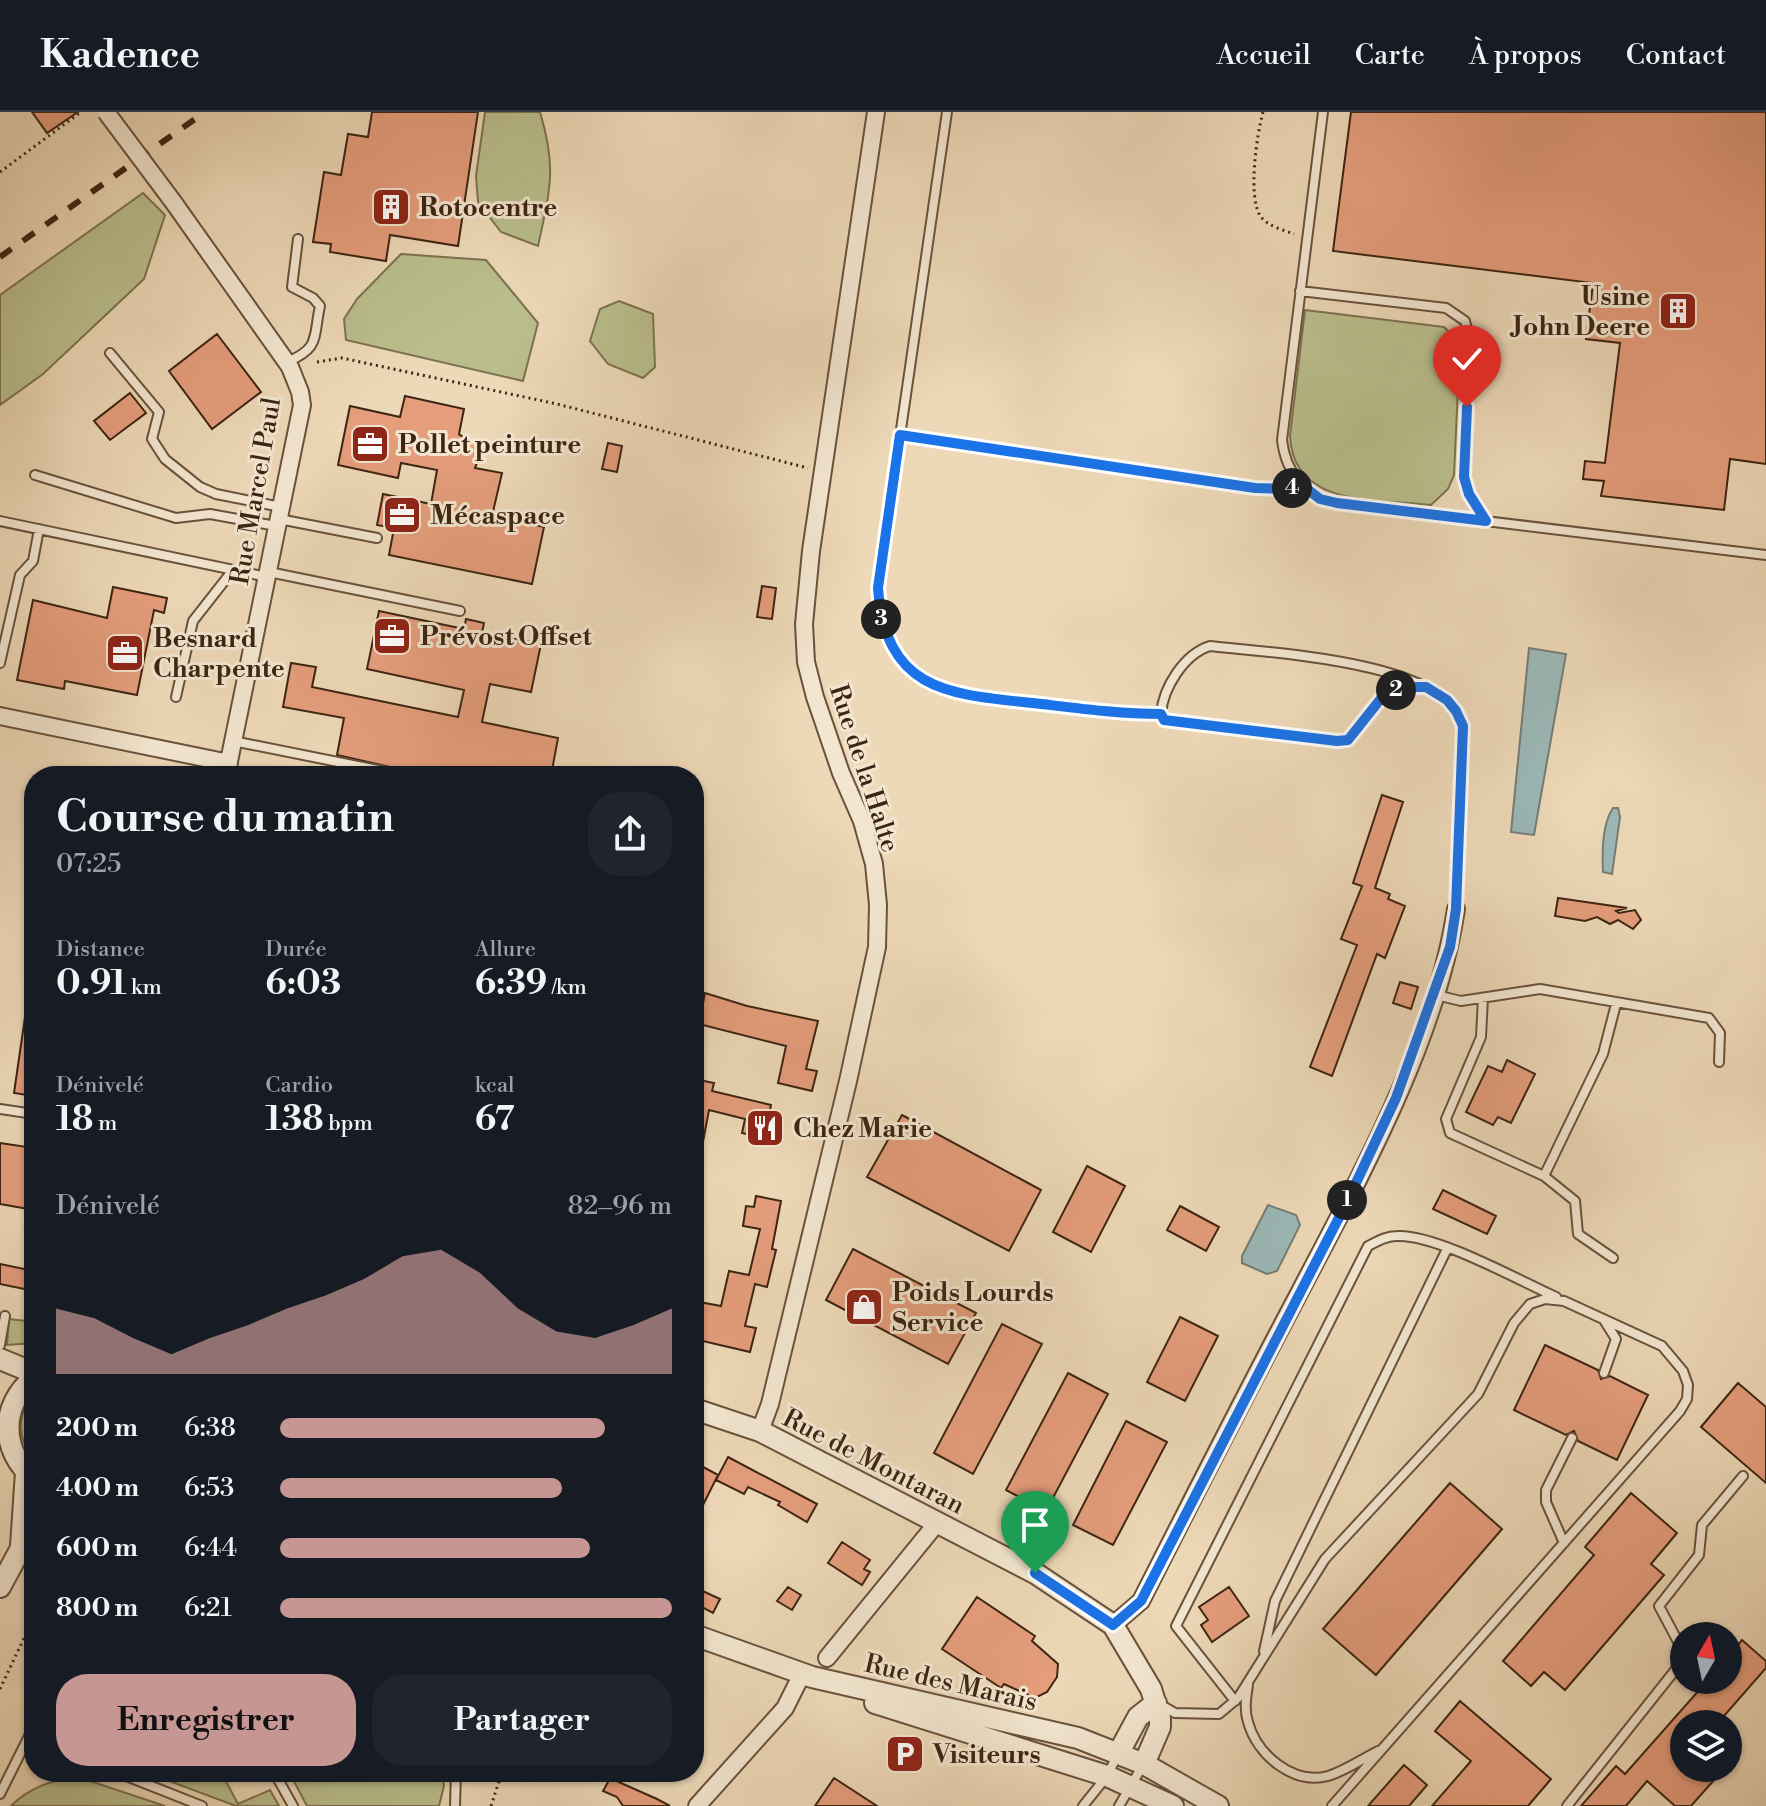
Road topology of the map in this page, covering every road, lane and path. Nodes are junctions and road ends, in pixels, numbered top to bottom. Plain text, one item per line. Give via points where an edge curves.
1 (81, 112) edge
2 (106, 112) edge
3 (876, 112) edge
4 (947, 112) edge
5 (1263, 112) edge
6 (1323, 112) edge
7 (0, 172) edge
8 (298, 239) dead end
9 (1307, 239) junction
10 (1300, 291) junction
11 (110, 353) dead end
12 (288, 364) junction
13 (900, 435) junction
14 (822, 473) junction
15 (35, 475) dead end
16 (1298, 482) junction
17 (279, 517) junction
18 (0, 521) edge
19 (1486, 521) junction
20 (39, 529) junction
21 (377, 538) dead end
22 (1766, 555) edge
23 (233, 570) junction
24 (267, 574) junction
25 (460, 611) dead end
26 (0, 663) edge
27 (1426, 687) junction
28 (176, 697) dead end
29 (1161, 714) junction
30 (0, 716) edge
31 (233, 741) junction
32 (211, 766) edge
33 (229, 766) edge
34 (358, 766) edge
35 (1456, 909) joint
36 (1435, 995) junction
37 (1483, 998) junction
38 (1616, 1004) junction
39 (1719, 1062) dead end
40 (0, 1109) edge
41 (24, 1113) edge
42 (1544, 1176) junction
43 (1447, 1249) junction
44 (1613, 1258) dead end
45 (1564, 1301) junction
46 (5, 1316) dead end
47 (1602, 1318) junction
48 (0, 1345) edge
49 (0, 1359) edge
50 (24, 1371) edge
51 (1604, 1373) dead end
52 (24, 1385) edge
53 (6, 1396) edge
54 (704, 1412) edge
55 (760, 1431) junction
56 (1572, 1438) dead end
57 (24, 1467) edge
58 (1743, 1476) dead end
59 (24, 1522) edge
60 (937, 1523) junction
61 (24, 1542) edge
62 (1564, 1543) junction
63 (21, 1546) junction
64 (0, 1587) edge
65 (1113, 1625) junction
66 (1670, 1628) edge
67 (24, 1638) edge
68 (704, 1639) edge
69 (827, 1658) dead end
70 (1263, 1658) junction
71 (1670, 1674) edge
72 (807, 1676) junction
73 (1249, 1681) junction
74 (0, 1689) edge
75 (1235, 1701) junction
76 (1156, 1703) junction
77 (24, 1746) edge
78 (1380, 1749) junction
79 (1118, 1754) junction
80 (1144, 1764) junction
81 (1107, 1776) junction
82 (142, 1782) edge
83 (280, 1782) edge
84 (456, 1782) edge
85 (499, 1782) edge
86 (1133, 1786) junction
87 (0, 1794) edge
88 (202, 1806) edge
89 (293, 1806) edge
90 (455, 1806) edge
91 (491, 1806) edge
92 (697, 1806) edge
93 (1083, 1806) edge
94 (1119, 1806) edge
95 (1173, 1806) edge
96 (1218, 1806) edge
97 (1332, 1806) edge
98 (1567, 1806) edge

1 - 7 path
2 - 12 street, Rue Marcel Paul, bridge
3 - 14 street, Rue de la Halte
4 - 13 lane
5 - 9 path via 1256,147 1260,216
6 - 9 lane
8 - 12 lane via 292,287 320,306 312,346
9 - 10 lane
10 - 16 lane via 1282,440 1286,463
10 - 19 lane via 1446,308 1465,321 1469,337 1464,477
11 - 17 lane via 159,412 152,439 165,459 208,491
12 - 14 path via 342,358 557,404
12 - 17 street, Rue Marcel Paul via 302,405
13 - 16 lane via 1255,488 1291,489
13 - 29 lane via 878,588 884,631 902,660 928,682 963,695
14 - 55 street, Rue de la Halte via 804,624 806,662 874,864 877,947
15 - 17 lane via 176,518
16 - 19 lane via 1320,499 1337,503
17 - 21 lane
17 - 24 street, Rue Marcel Paul
18 - 20 lane
19 - 22 lane
20 - 23 lane
20 - 26 lane via 33,561 20,575
23 - 24 lane
23 - 28 lane via 193,621
24 - 25 lane
24 - 31 street, Rue Marcel Paul
27 - 29 lane via 1402,687 1383,696 1348,740 1164,720
27 - 29 lane via 1380,668 1210,646 1194,654 1166,690
27 - 35 lane via 1447,700 1463,726
30 - 32 street
31 - 33 street, Rue Marcel Paul
31 - 34 lane
35 - 36 street
36 - 37 lane via 1461,1001
36 - 65 street via 1396,1098 1347,1202 1141,1601
37 - 38 lane via 1540,989
37 - 42 lane via 1481,1037 1446,1119 1450,1133
38 - 39 lane via 1709,1018 1720,1033
38 - 42 lane via 1603,1054
40 - 41 lane
42 - 44 lane via 1575,1201 1578,1234
43 - 45 lane
43 - 70 lane via 1275,1601
43 - 75 lane via 1400,1236 1368,1246 1187,1600 1176,1626
45 - 47 lane
45 - 70 lane via 1545,1299 1521,1312 1478,1394 1325,1559
46 - 48 lane
47 - 51 lane via 1616,1339
47 - 62 lane via 1662,1346 1683,1371 1687,1399
49 - 50 street
52 - 53 street
53 - 57 street via 10,1447
54 - 55 street, Rue de Montaran
55 - 60 street, Rue de Montaran
56 - 62 lane via 1546,1490
58 - 66 lane via 1702,1525 1699,1555 1659,1606
59 - 63 street
60 - 65 street, Rue de Montaran via 1035,1573
60 - 69 street
61 - 63 street
62 - 78 lane
63 - 64 street
65 - 76 street, Rue de Montaran
67 - 74 path
68 - 72 street, Rue des Marais
70 - 73 lane
71 - 98 lane
72 - 79 street, Rue des Marais via 1078,1738
72 - 81 street, Rue des Marais via 881,1706
72 - 92 street
73 - 75 lane
73 - 78 lane via 1248,1725 1283,1769 1297,1776 1328,1776
75 - 76 lane via 1219,1714 1175,1713
76 - 79 street via 1138,1717
76 - 80 street via 1160,1727
77 - 87 lane
78 - 97 lane
79 - 80 street
79 - 81 lane
80 - 86 lane
80 - 96 street
81 - 86 street
81 - 93 lane
82 - 88 lane
83 - 89 lane
84 - 90 lane
85 - 91 path
86 - 94 lane
86 - 95 street

